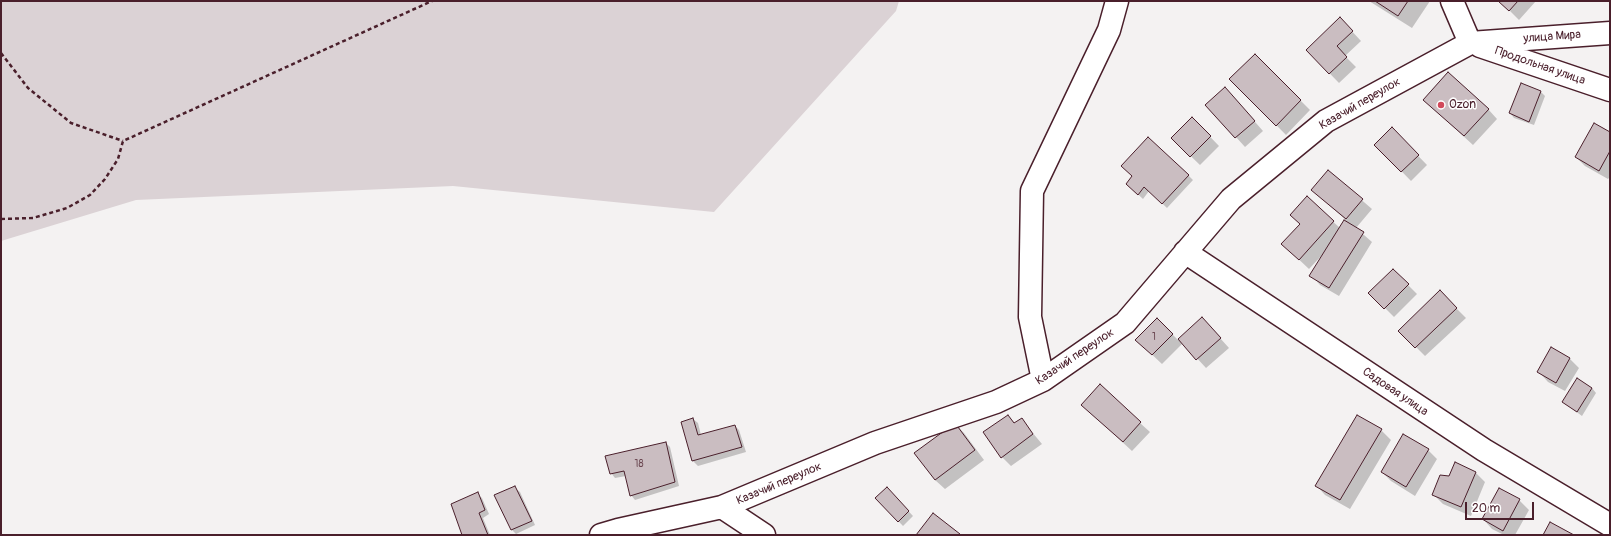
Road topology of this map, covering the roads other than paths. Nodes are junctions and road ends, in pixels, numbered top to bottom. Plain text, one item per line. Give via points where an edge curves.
1 (1117, 1) edge
2 (1452, 1) edge
3 (1610, 33) edge
4 (1470, 43) junction
5 (1610, 90) edge
6 (1185, 252) junction
7 (1042, 380) junction
8 (722, 507) junction
9 (1610, 525) edge
10 (615, 533) edge
11 (764, 535) edge

1 - 7 street via 1109,30 1032,191 1030,317
2 - 4 street
3 - 4 street, улица Мира
4 - 5 street, Продольная улица
4 - 6 street, Казачий переулок via 1326,121 1231,199
6 - 7 street, Казачий переулок via 1126,323
6 - 9 street, Садовая улица via 1484,450
7 - 8 street, Казачий переулок via 996,402 876,443
8 - 10 street, Казачий переулок
8 - 11 street

